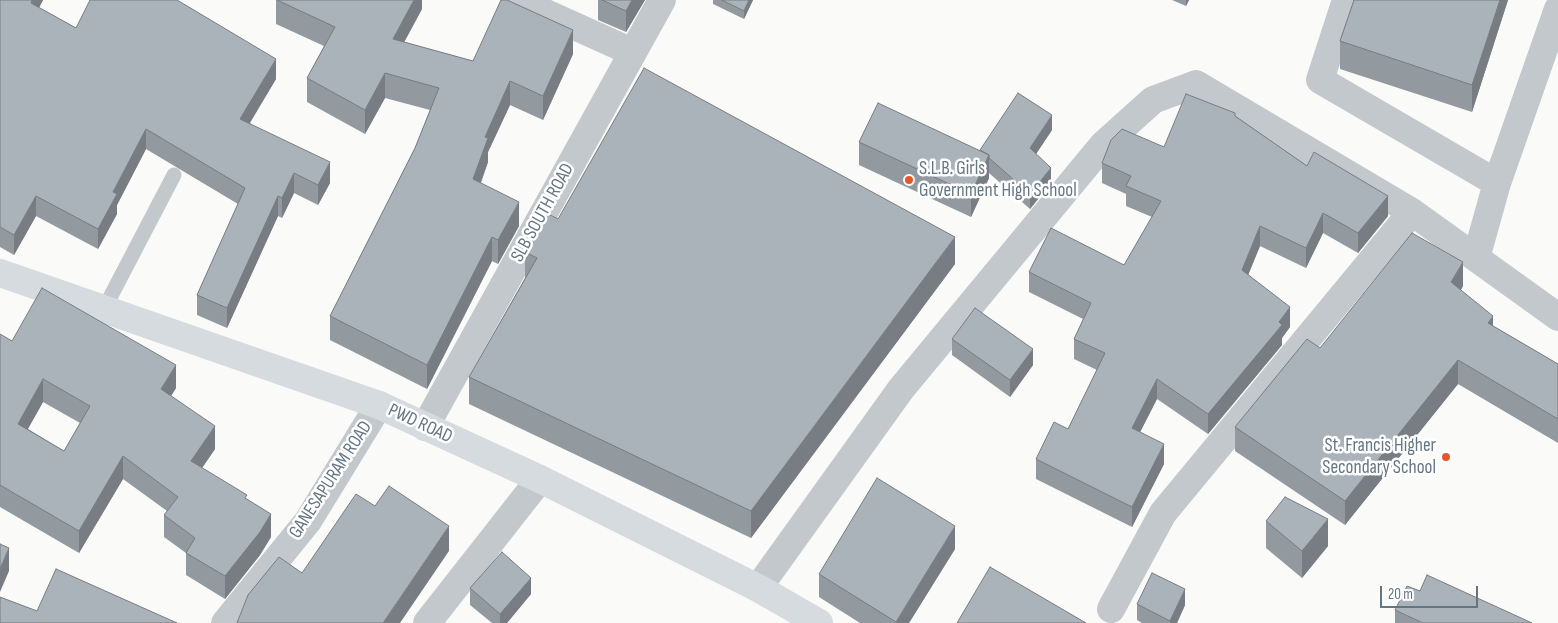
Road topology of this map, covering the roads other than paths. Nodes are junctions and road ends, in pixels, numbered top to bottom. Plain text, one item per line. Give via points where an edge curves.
1 (517, 0) edge
2 (662, 0) edge
3 (1346, 0) edge
4 (1558, 9) edge
5 (632, 52) junction
6 (174, 175) dead end
7 (1496, 183) junction
8 (1412, 212) junction
9 (1476, 258) junction
10 (0, 273) edge
11 (104, 309) junction
12 (1558, 317) edge
13 (379, 405) junction
14 (425, 426) junction
15 (540, 479) junction
16 (758, 588) junction
17 (1111, 609) dead end
18 (225, 623) edge
19 (427, 623) edge
20 (819, 623) edge

1 - 5 street
2 - 5 street, SLB SOUTH ROAD
3 - 7 street via 1320,80
4 - 7 street
5 - 14 street, SLB SOUTH ROAD
6 - 11 lane
7 - 9 street
8 - 9 street
8 - 16 street via 1196,84 1153,100 1103,145 900,389
8 - 17 street via 1163,513
9 - 12 street
10 - 11 main road, PWD ROAD
11 - 13 main road, PWD ROAD
13 - 14 main road, PWD ROAD
13 - 18 street, GANESAPURAM ROAD via 308,521
14 - 15 main road, PWD ROAD
15 - 16 main road, PWD ROAD
15 - 19 street
16 - 20 main road, PWD ROAD

